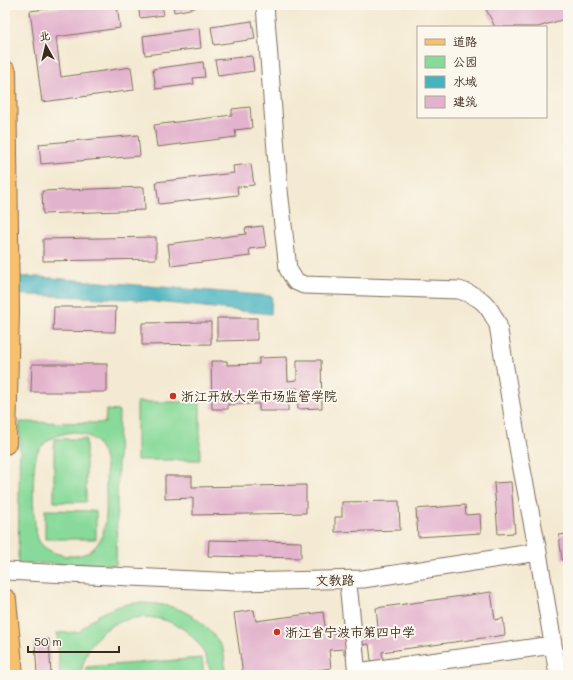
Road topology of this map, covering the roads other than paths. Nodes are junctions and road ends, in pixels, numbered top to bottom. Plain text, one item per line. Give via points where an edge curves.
1 (265, 5) edge
2 (5, 72) edge
3 (5, 443) edge
4 (538, 552) junction
5 (5, 571) edge
6 (349, 593) dead end
7 (5, 600) edge
8 (553, 645) junction
9 (357, 673) edge
10 (12, 675) edge
11 (558, 675) edge

1 - 4 street via 279,190 288,269 294,281 304,285 459,290 475,295 490,308 498,325 502,345
2 - 3 main road via 8,255
4 - 5 street, 文教路 via 363,579 237,582
4 - 8 street
6 - 9 street
7 - 10 main road
8 - 9 street
8 - 11 street

